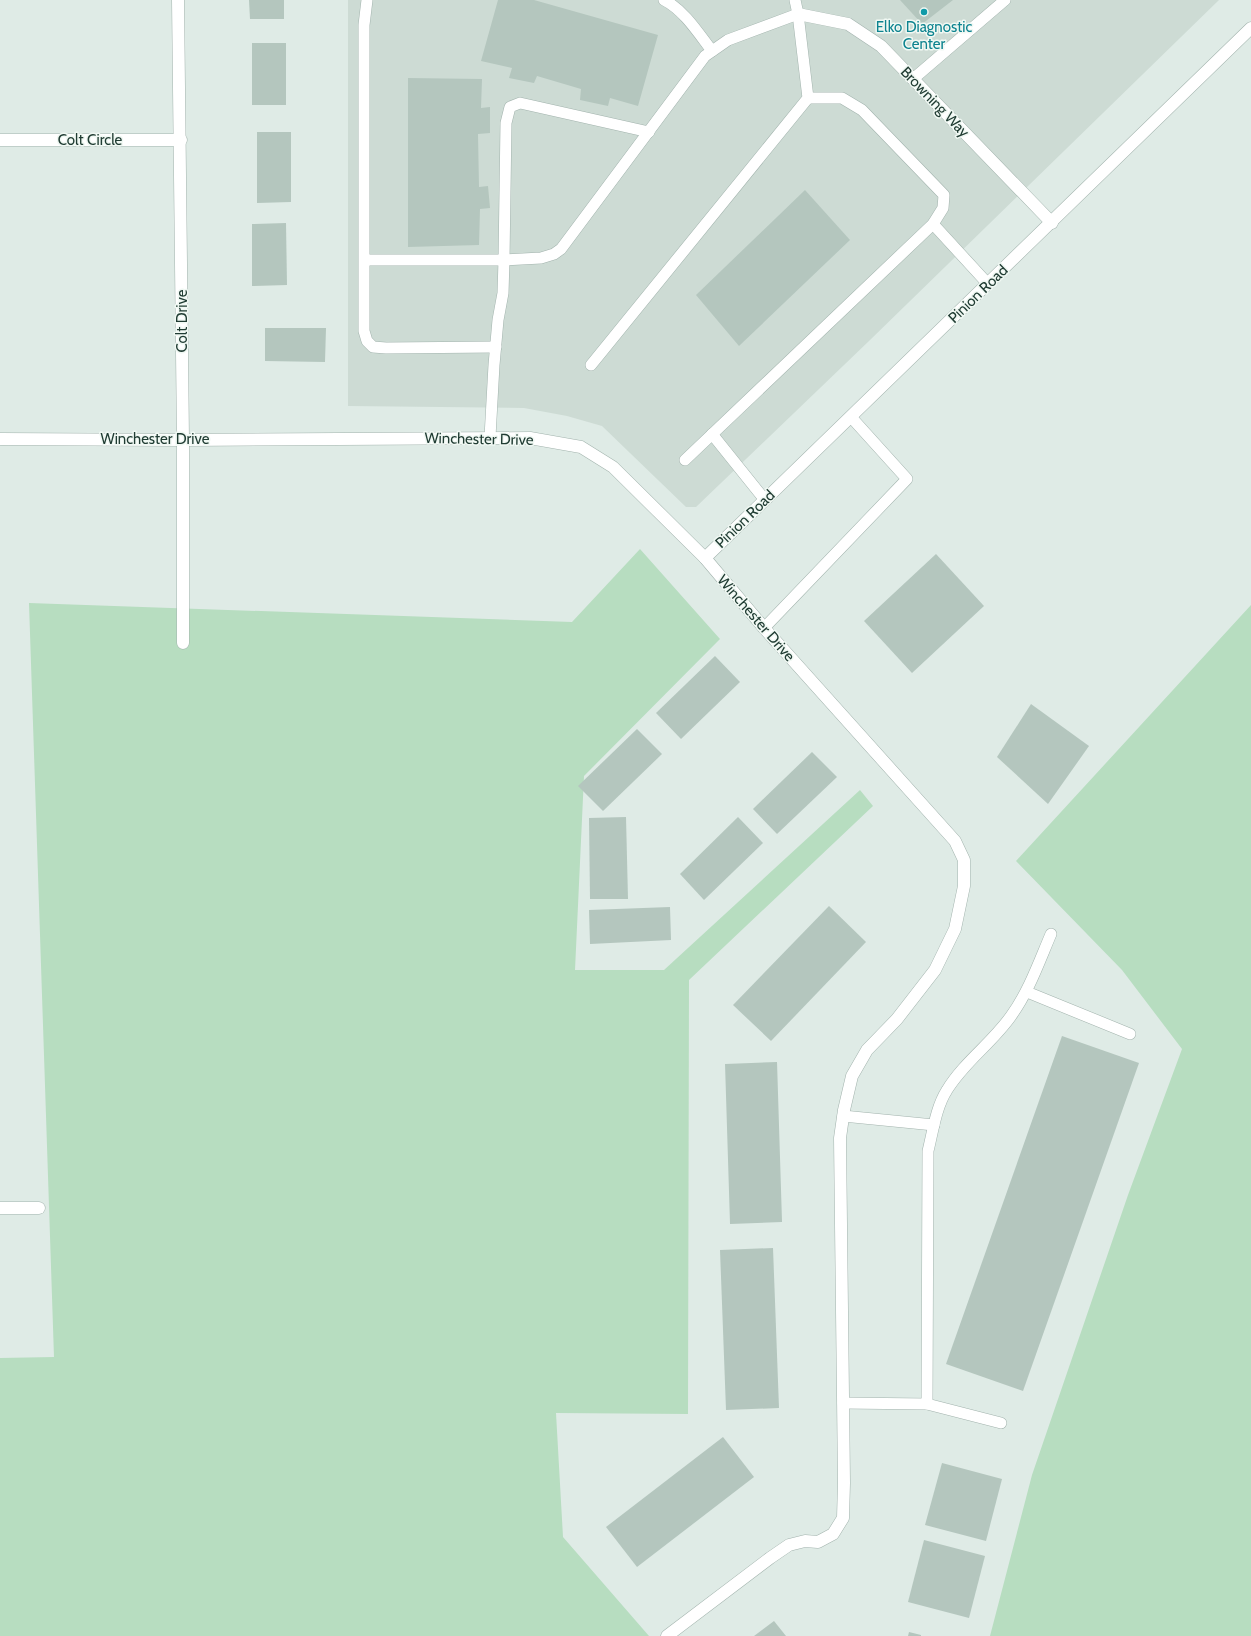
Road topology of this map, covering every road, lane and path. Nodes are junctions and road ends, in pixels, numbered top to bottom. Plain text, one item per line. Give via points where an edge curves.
1 (178, 0) edge
2 (367, 0) edge
3 (664, 0) edge
4 (795, 0) edge
5 (1005, 0) edge
6 (798, 14) junction
7 (1251, 28) edge
8 (712, 51) junction
9 (913, 79) junction
10 (808, 98) junction
11 (649, 132) junction
12 (0, 140) edge
13 (181, 140) junction
14 (1052, 223) junction
15 (933, 224) junction
16 (365, 260) junction
17 (504, 260) junction
18 (988, 284) junction
19 (496, 347) junction
20 (591, 365) dead end
21 (850, 417) junction
22 (712, 434) junction
23 (490, 437) junction
24 (0, 439) edge
25 (183, 440) junction
26 (685, 460) dead end
27 (765, 500) junction
28 (705, 558) junction
29 (764, 628) junction
30 (183, 643) dead end
31 (1051, 934) dead end
32 (1027, 992) junction
33 (1130, 1034) dead end
34 (843, 1116) junction
35 (934, 1125) junction
36 (0, 1208) edge
37 (39, 1208) dead end
38 (843, 1403) junction
39 (927, 1404) junction
40 (1001, 1423) dead end
41 (667, 1636) edge

1 - 13 street, Colt Drive
2 - 16 lane via 364,25
3 - 8 lane via 688,20
4 - 6 lane
5 - 9 lane
6 - 8 lane via 728,40
6 - 9 street, Browning Way via 848,24 881,46
6 - 10 lane
7 - 14 street, Pinion Road
8 - 11 lane via 705,56
9 - 14 street, Browning Way
10 - 15 lane via 842,98 862,110 944,195 943,208
10 - 20 lane
11 - 17 lane via 560,249 541,258
11 - 17 lane via 520,103 510,108 506,123
12 - 13 street, Colt Circle
13 - 25 street, Colt Drive
14 - 18 street, Pinion Road
15 - 18 lane
15 - 22 lane
16 - 17 lane
16 - 19 lane via 364,331 367,341 373,347
17 - 19 lane via 503,293
18 - 21 street, Pinion Road
19 - 23 lane
21 - 27 street, Pinion Road
21 - 29 lane via 907,480
22 - 26 lane
22 - 27 lane
23 - 25 street, Winchester Drive
23 - 28 street, Winchester Drive via 530,438 581,447 613,467
24 - 25 street, Winchester Drive
25 - 30 street, Colt Drive
27 - 28 street, Pinion Road
28 - 29 street, Winchester Drive
29 - 34 street, Winchester Drive via 955,841 964,860 964,886 956,929 935,970 897,1019 867,1050 852,1076
31 - 32 lane
32 - 33 lane
32 - 35 lane via 1010,1017 962,1068 946,1091
34 - 35 lane
34 - 38 street, Winchester Drive via 840,1138
35 - 39 lane via 928,1151
36 - 37 street
38 - 39 lane
38 - 41 street, Winchester Drive via 843,1518 834,1534 818,1542 805,1541 789,1545
39 - 40 lane

